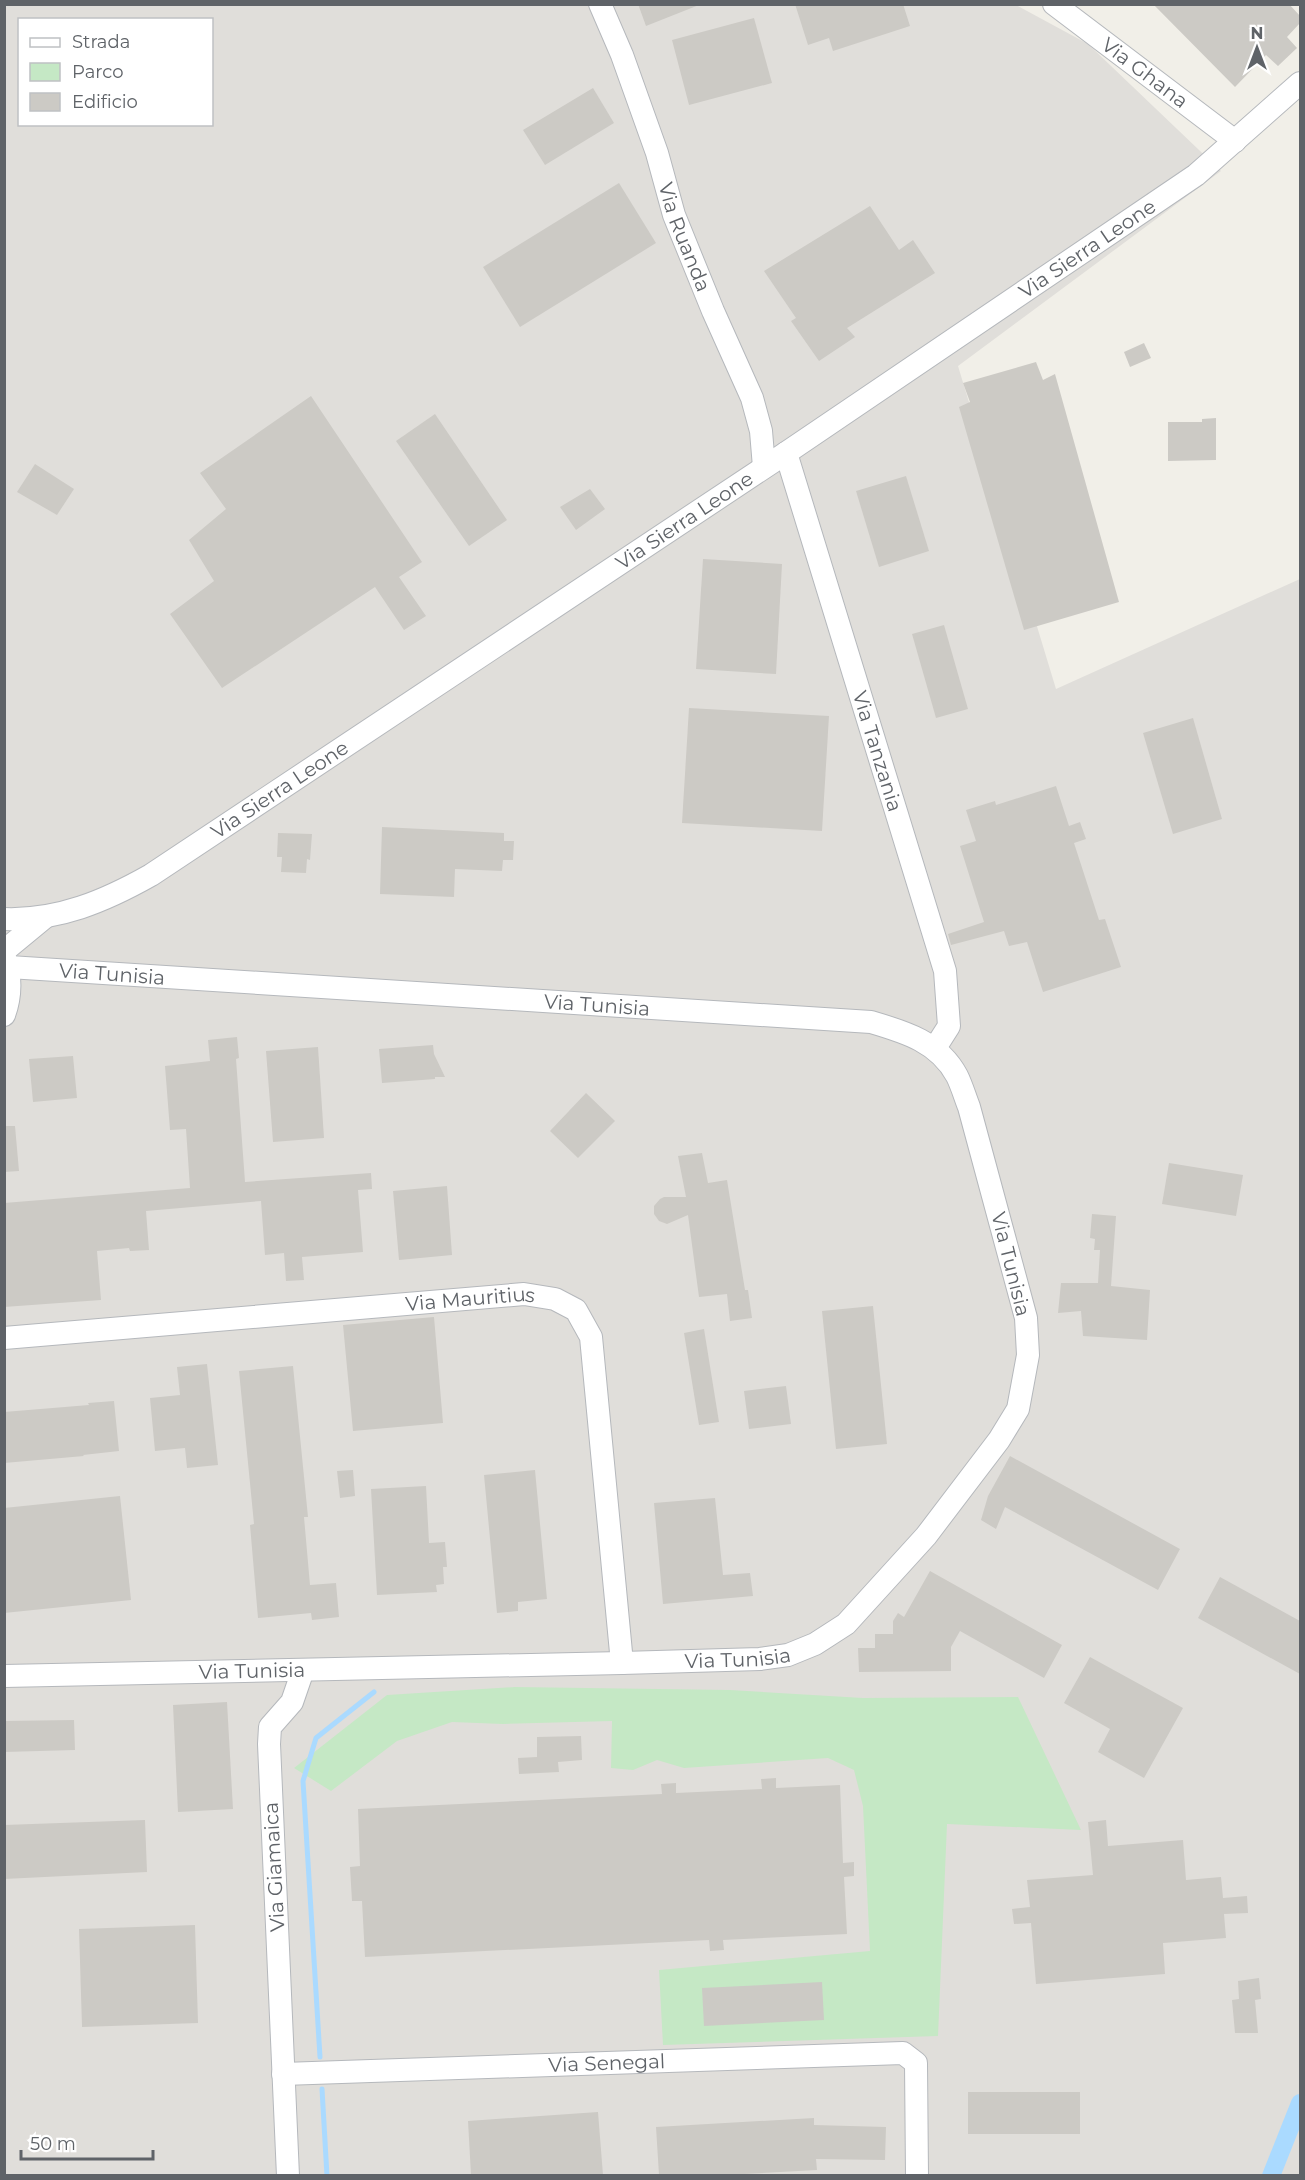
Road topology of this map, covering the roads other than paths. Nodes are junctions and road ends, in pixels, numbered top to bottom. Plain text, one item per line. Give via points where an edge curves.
1 (600, 4) edge
2 (1054, 4) edge
3 (1300, 83) edge
4 (1235, 141) junction
5 (786, 453) junction
6 (764, 467) junction
7 (44, 918) junction
8 (4, 919) edge
9 (6, 958) edge
10 (4, 1015) edge
11 (935, 1048) junction
12 (4, 1338) edge
13 (622, 1663) junction
14 (303, 1670) junction
15 (4, 1676) edge
16 (283, 2074) junction
17 (288, 2175) edge
18 (917, 2175) edge

1 - 6 street, Via Ruanda via 657,153 674,215 752,398 761,431
2 - 4 street, Via Ghana
3 - 4 street, Via Sierra Leone
4 - 5 street, Via Sierra Leone via 1196,175
5 - 6 street, Via Sierra Leone
5 - 11 street, Via Tanzania via 945,971 949,1026
6 - 7 street, Via Sierra Leone via 151,875 115,895
7 - 8 street, Via Sierra Leone
7 - 9 street, Via Sierra Leone
9 - 10 street via 9,1001
9 - 11 street, Via Tunisia via 871,1022 905,1032
11 - 13 street, Via Tunisia via 957,1075 969,1107 1026,1318 1028,1355 1018,1409 926,1536 846,1624 815,1644 788,1655 760,1659
12 - 13 street, Via Mauritius via 524,1294 555,1299 576,1311 591,1337
13 - 14 street, Via Tunisia
14 - 15 street, Via Tunisia
14 - 16 street, Via Giamaica via 292,1702 270,1728 269,1744
16 - 17 street
16 - 18 street, Via Senegal via 903,2053 916,2063

